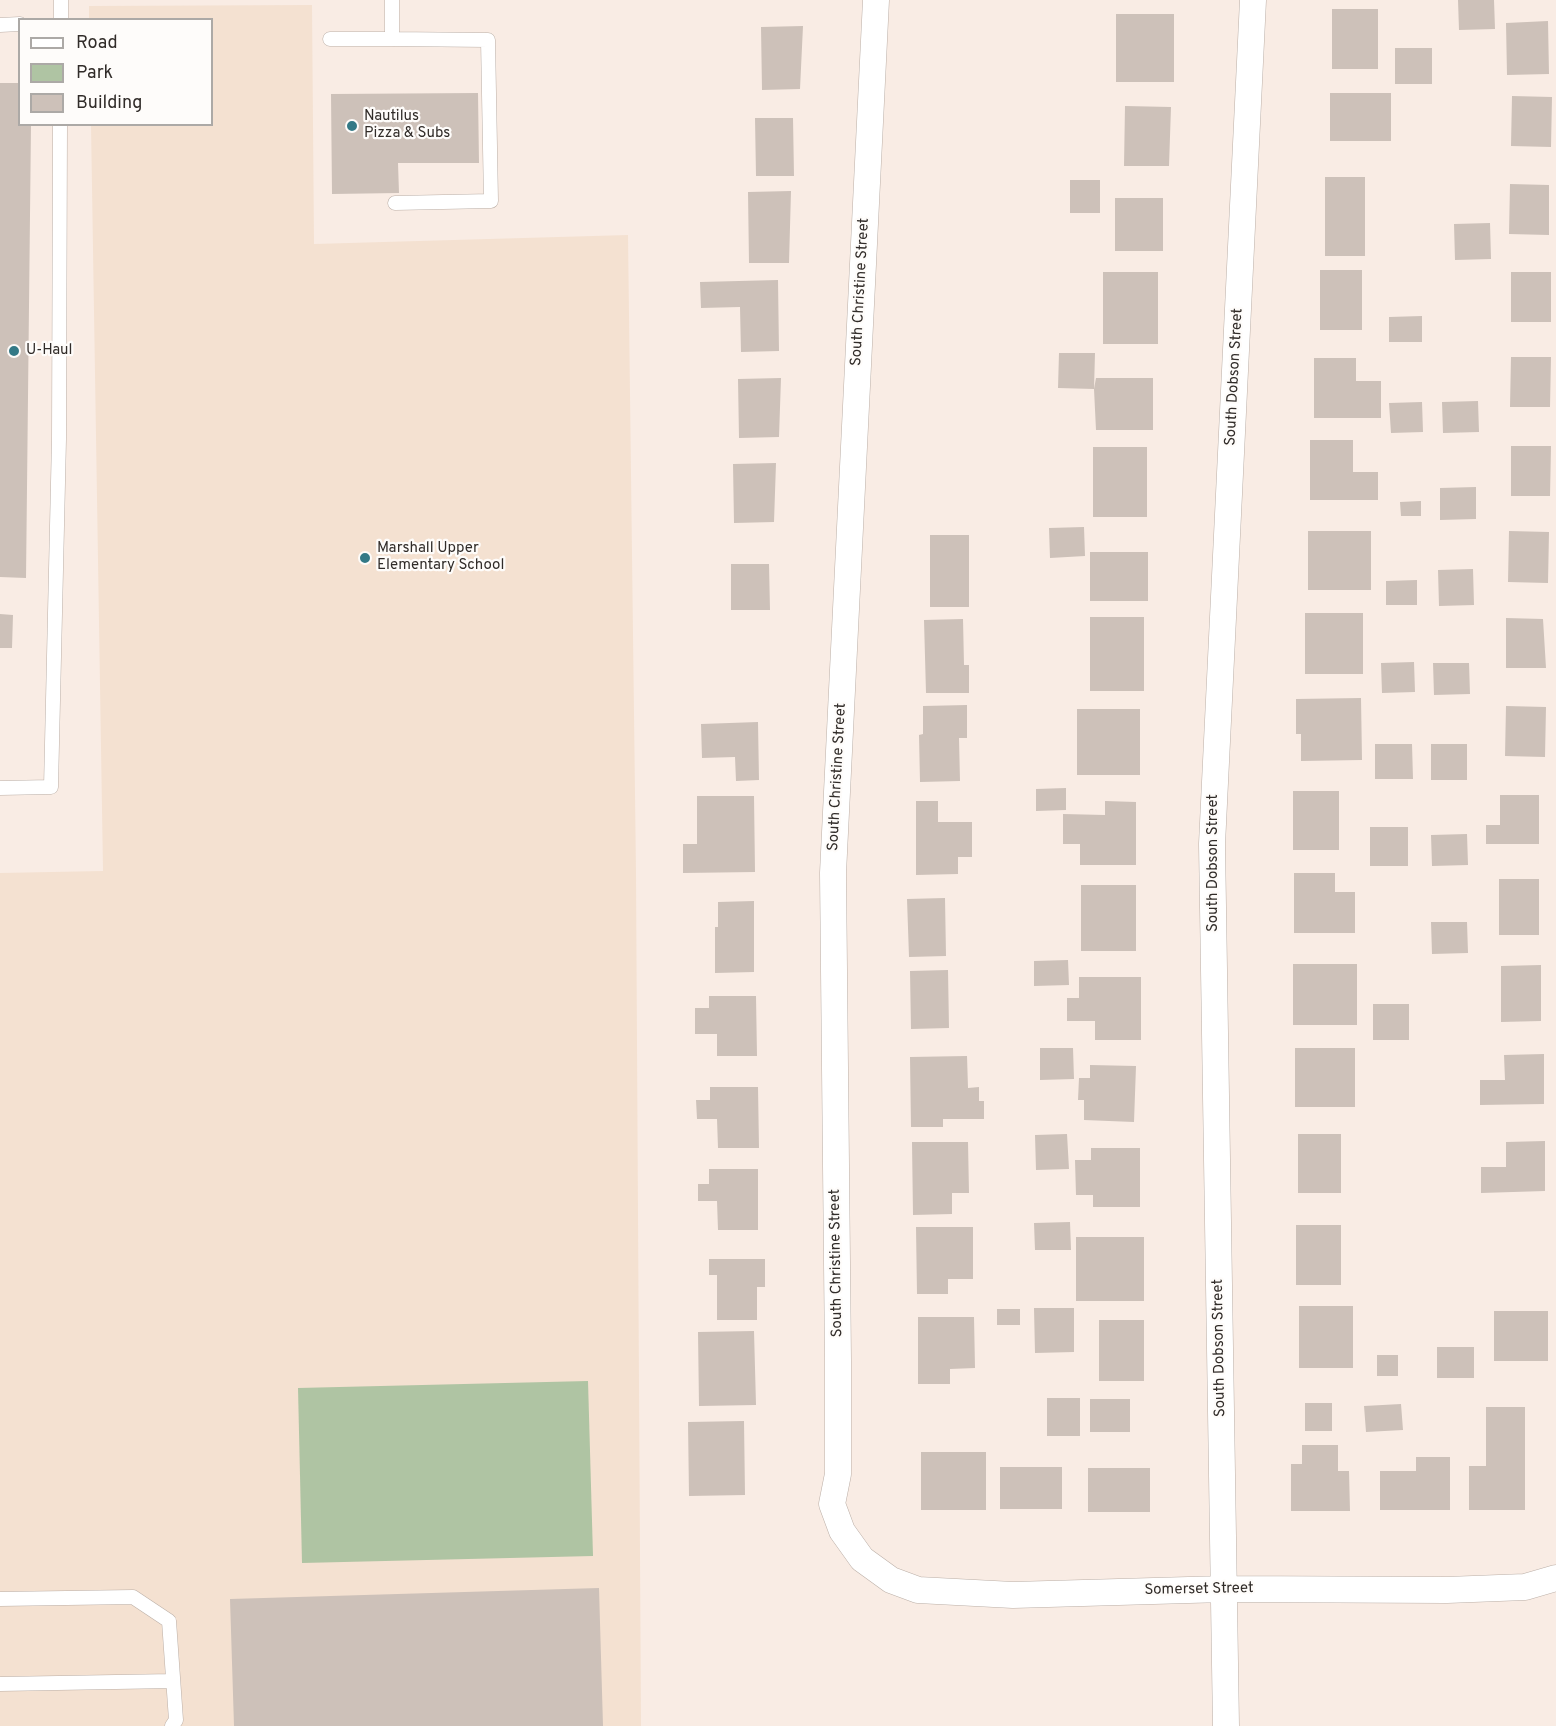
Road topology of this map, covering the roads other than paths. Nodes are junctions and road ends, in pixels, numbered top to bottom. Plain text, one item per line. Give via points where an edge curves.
1 (61, 0) edge
2 (392, 0) edge
3 (876, 0) edge
4 (1253, 0) edge
5 (61, 18) edge
6 (18, 24) edge
7 (0, 25) edge
8 (330, 39) dead end
9 (392, 39) junction
10 (60, 126) edge
11 (395, 203) dead end
12 (0, 789) edge
13 (855, 1549) joint
14 (1556, 1578) edge
15 (1224, 1589) junction
16 (0, 1599) edge
17 (173, 1681) junction
18 (0, 1684) edge
19 (172, 1726) edge
20 (1226, 1726) edge

1 - 5 lane
2 - 9 lane
3 - 13 street, South Christine Street via 833,873 838,1474 832,1504 842,1531
4 - 15 street, South Dobson Street via 1212,844
6 - 7 lane
8 - 9 lane
9 - 11 lane via 488,40 490,201
10 - 12 lane via 59,439 51,787
13 - 15 street, Somerset Street via 862,1559 891,1580 918,1590 1012,1595
14 - 15 street, Somerset Street via 1525,1587 1447,1590
15 - 20 street, South Dobson Street
16 - 17 lane via 133,1597 169,1621
17 - 18 lane
17 - 19 lane via 176,1720

